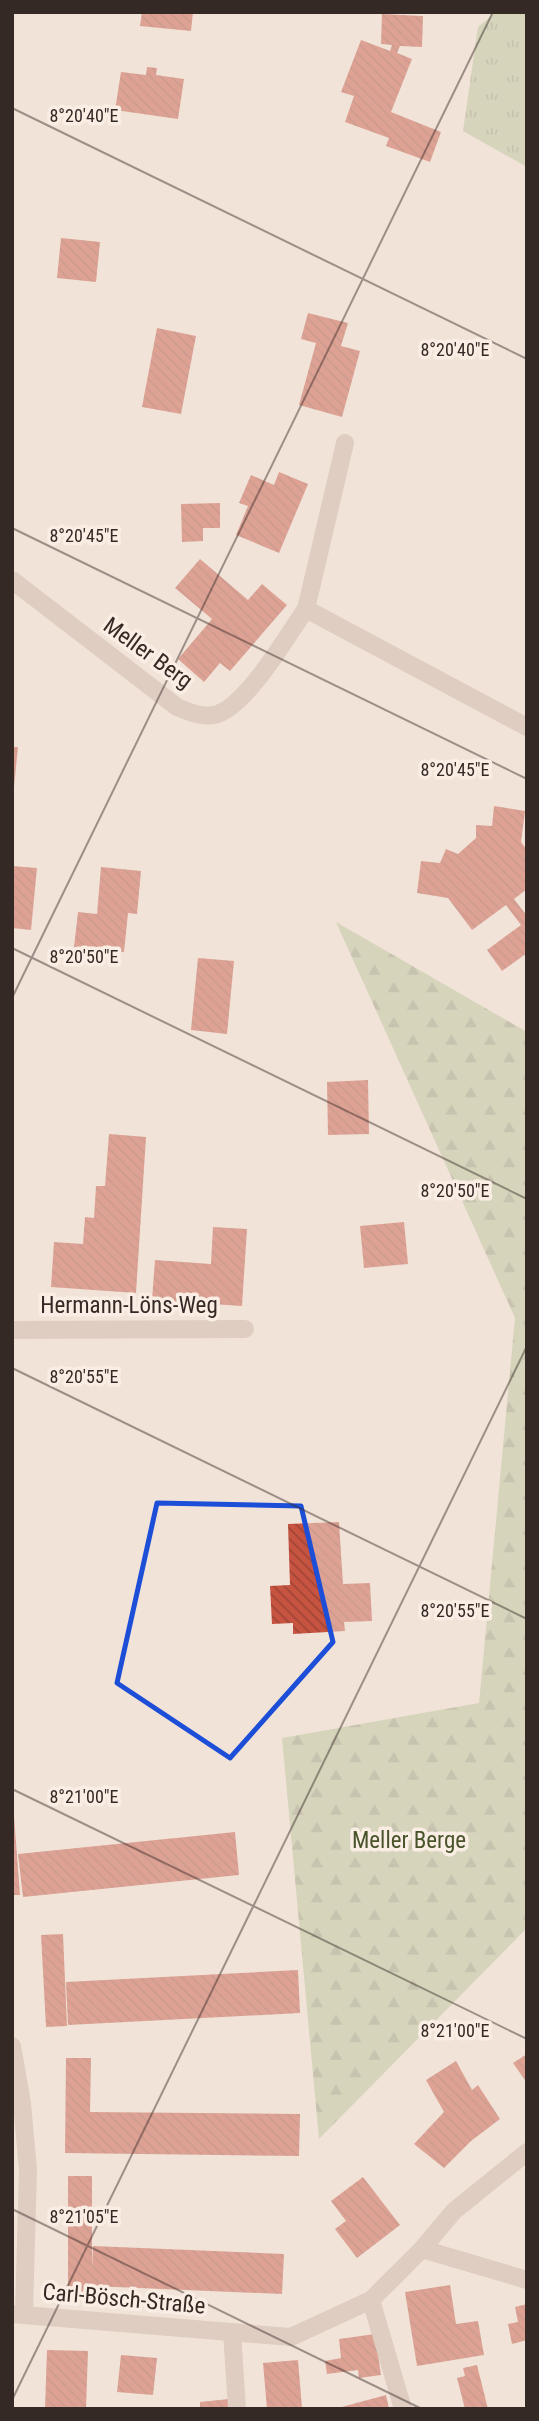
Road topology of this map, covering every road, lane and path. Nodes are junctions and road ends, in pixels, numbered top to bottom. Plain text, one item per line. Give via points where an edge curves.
1 (345, 443) dead end
2 (12, 580) edge
3 (306, 609) junction
4 (527, 727) edge
5 (245, 1329) dead end
6 (12, 1330) edge
7 (12, 2046) edge
8 (527, 2152) edge
9 (422, 2249) junction
10 (527, 2280) edge
11 (371, 2300) junction
12 (18, 2314) edge
13 (232, 2332) junction
14 (237, 2409) edge
15 (403, 2409) edge

1 - 3 street, Meller Berg
2 - 3 street, Meller Berg via 177,707 198,716 215,715 236,705
3 - 4 street
5 - 6 street, Hermann-Löns-Weg
7 - 12 street via 23,2103 28,2169
8 - 9 street, Carl-Bösch-Straße via 454,2210
9 - 10 street
9 - 11 street, Carl-Bösch-Straße
11 - 13 street, Carl-Bösch-Straße via 291,2337
11 - 15 street
12 - 13 street, Carl-Bösch-Straße
13 - 14 street, Carl-Bösch-Straße

